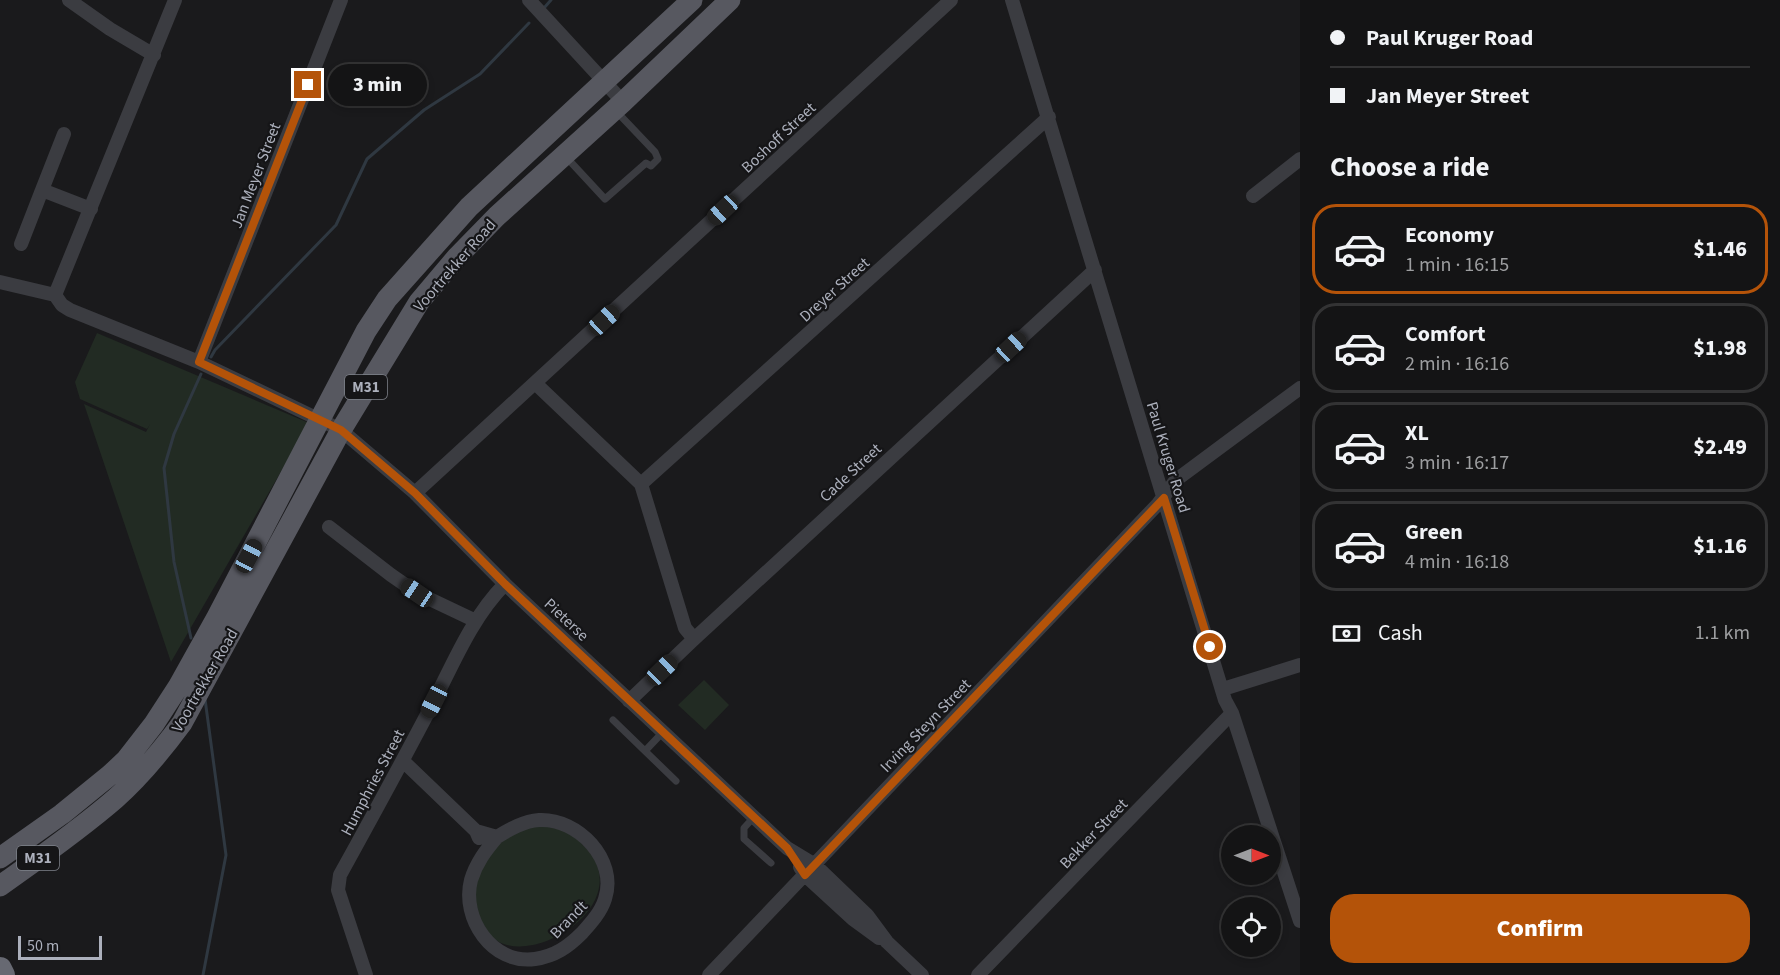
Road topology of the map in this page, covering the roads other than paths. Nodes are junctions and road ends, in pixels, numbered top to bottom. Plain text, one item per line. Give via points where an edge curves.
1 (69, 0) edge
2 (175, 0) edge
3 (341, 0) edge
4 (529, 0) edge
5 (692, 0) edge
6 (730, 0) edge
7 (951, 0) edge
8 (1012, 0) edge
9 (154, 55) junction
10 (604, 82) junction
11 (619, 106) junction
12 (1048, 117) junction
13 (64, 134) dead end
14 (564, 155) junction
15 (1300, 159) edge
16 (42, 190) junction
17 (1253, 196) dead end
18 (91, 208) junction
19 (21, 244) dead end
20 (1095, 270) junction
21 (0, 282) edge
22 (55, 295) junction
23 (199, 362) junction
24 (535, 383) junction
25 (1300, 388) edge
26 (321, 420) junction
27 (341, 430) junction
28 (641, 484) junction
29 (415, 493) junction
30 (1164, 498) junction
31 (329, 527) dead end
32 (505, 584) junction
33 (476, 621) junction
34 (694, 639) junction
35 (1300, 665) edge
36 (1223, 690) junction
37 (629, 700) junction
38 (1232, 713) junction
39 (613, 720) dead end
40 (663, 732) junction
41 (645, 751) junction
42 (403, 761) junction
43 (676, 782) dead end
44 (754, 817) junction
45 (476, 831) junction
46 (497, 837) junction
47 (485, 852) junction
48 (0, 858) edge
49 (771, 863) dead end
50 (810, 870) junction
51 (0, 886) edge
52 (1300, 921) edge
53 (366, 975) edge
54 (710, 975) edge
55 (922, 975) edge
56 (978, 975) edge

1 - 9 street
2 - 9 street
3 - 23 street, Jan Meyer Street
4 - 10 street
5 - 10 main road, Voortrekker Road / M31
6 - 11 main road, Voortrekker Road / M31
7 - 24 street, Boshoff Street
8 - 12 street, Paul Kruger Road
9 - 18 street
10 - 11 street
10 - 26 main road, Voortrekker Road / M31 via 469,207 411,270 366,331
11 - 14 main road, Voortrekker Road / M31
11 - 14 lane via 655,152 655,163 646,163 605,199
12 - 20 street, Paul Kruger Road
12 - 28 street, Dreyer Street
13 - 16 street
14 - 27 main road, Voortrekker Road / M31 via 457,256 419,302
15 - 17 street
16 - 18 street
16 - 19 street
18 - 22 street
20 - 30 street, Paul Kruger Road
20 - 34 street, Cade Street
21 - 22 street
22 - 23 street, Pieterse via 70,310
23 - 26 street, Pieterse
24 - 28 street
24 - 29 street, Boshoff Street
25 - 30 street, Irving Steyn Street via 1176,480
26 - 27 street, Pieterse
26 - 48 main road, Voortrekker Road / M31 via 217,617 154,724 110,775
27 - 29 street, Pieterse
27 - 51 main road, Voortrekker Road / M31 via 182,723 117,798
28 - 34 street via 685,628
29 - 32 street, Pieterse
30 - 36 street, Paul Kruger Road
30 - 50 street, Irving Steyn Street
31 - 33 street via 417,593
32 - 33 street, Humphries Street
32 - 37 street, Pieterse
33 - 42 street, Humphries Street
34 - 37 street, Cade Street
35 - 36 street
36 - 38 street, Paul Kruger Road
37 - 40 street, Pieterse
38 - 52 street, Paul Kruger Road
38 - 56 street, Bekker Street
39 - 41 lane
40 - 41 lane
40 - 44 street, Pieterse
41 - 43 lane
42 - 45 street
42 - 53 street, Humphries Street via 338,884
44 - 49 lane via 744,828 744,839
44 - 50 street, Pieterse
45 - 46 street
45 - 47 street
46 - 47 street, Brandt
46 - 47 street, Brandt via 512,827 538,820 557,821 573,828 596,849 604,865 606,898 599,912 571,943 546,957 514,957 498,950 480,935 469,900 471,880
50 - 54 street, Irving Steyn Street
50 - 55 street, Pieterse via 867,915 887,942

